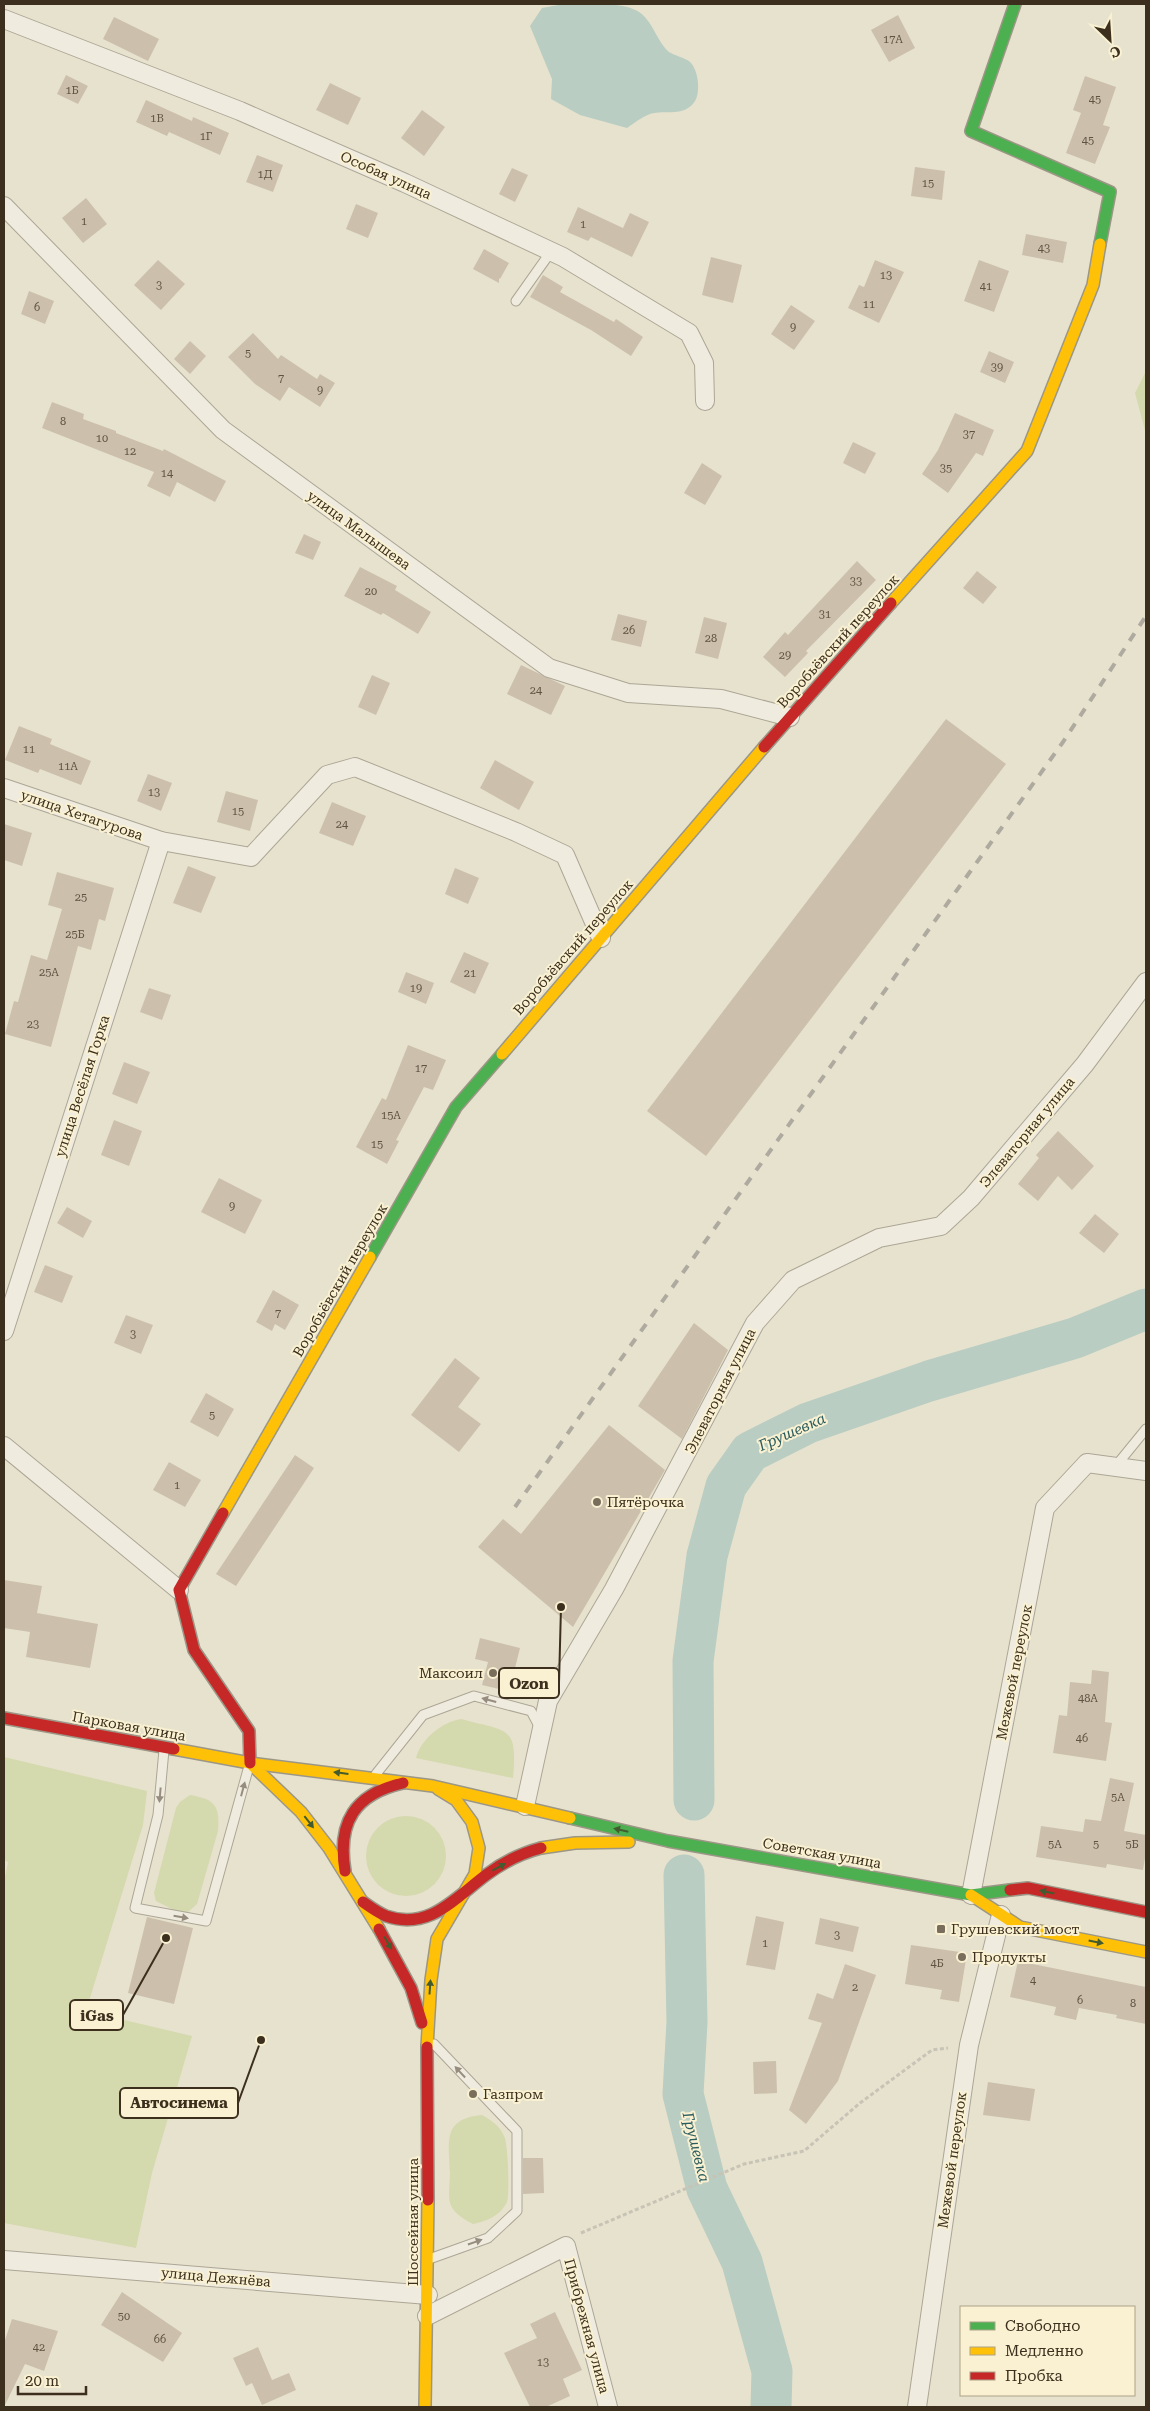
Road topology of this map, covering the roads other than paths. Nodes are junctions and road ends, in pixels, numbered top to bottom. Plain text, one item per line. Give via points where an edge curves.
1 (1015, 4) edge
2 (4, 20) edge
3 (4, 206) edge
4 (550, 253) junction
5 (516, 301) dead end
6 (705, 401) dead end
7 (790, 716) junction
8 (4, 788) edge
9 (161, 841) junction
10 (601, 938) junction
11 (1146, 982) edge
12 (4, 1330) edge
13 (1146, 1428) edge
14 (4, 1446) edge
15 (1115, 1467) junction
16 (1146, 1471) edge
17 (179, 1590) junction
18 (4, 1718) edge
19 (541, 1731) junction
20 (164, 1747) junction
21 (250, 1762) junction
22 (373, 1777) junction
23 (407, 1782) junction
24 (433, 1786) junction
25 (525, 1806) junction
26 (668, 1841) junction
27 (347, 1880) junction
28 (971, 1895) junction
29 (460, 1897) junction
30 (363, 1902) junction
31 (1146, 1912) edge
32 (1001, 1915) junction
33 (1146, 1952) edge
34 (427, 2036) junction
35 (429, 2258) junction
36 (4, 2260) edge
37 (428, 2295) junction
38 (427, 2316) junction
39 (425, 2407) edge
40 (608, 2407) edge
41 (917, 2407) edge

1 - 7 main road, Воробьёвский переулок via 971,130 1110,192 1093,285 1027,451
2 - 4 street, Особая улица via 240,111 405,183
3 - 7 street, улица Малышева via 223,430 549,668 628,693 721,699
4 - 5 lane
4 - 6 street, Особая улица via 563,257 689,333 704,363
7 - 10 main road, Воробьёвский переулок
8 - 9 street, улица Хетагурова
9 - 10 street, улица Хетагурова via 251,857 327,775 355,767 565,855
9 - 12 street, улица Весёлая Горка
10 - 17 main road, Воробьёвский переулок via 456,1107
11 - 19 street, Элеваторная улица via 1078,1071 971,1198 941,1226 879,1238 793,1280 755,1323 614,1589 548,1701
13 - 15 lane
14 - 17 street
15 - 16 street
15 - 28 street, Межевой переулок via 1087,1463 1045,1508
17 - 21 main road via 194,1650 249,1731
18 - 20 main road, Парковая улица
19 -> 22 lane via 531,1711 474,1696 423,1715
19 - 25 street, Элеваторная улица
20 - 21 main road, Парковая улица
20 -> 21 lane via 158,1815 135,1908 171,1915 206,1921
22 -> 21 main road, Парковая улица
21 -> 27 main road via 301,1812 329,1848
22 - 23 main road, Советская улица
23 - 24 main road, Советская улица
23 - 27 main road via 380,1788 359,1804 345,1827 340,1854
24 - 25 main road, Советская улица
24 - 29 main road via 456,1800 472,1822 479,1848 475,1874
26 -> 25 main road, Советская улица
26 - 28 main road, Советская улица
29 -> 26 main road, Советская улица via 483,1876 523,1854 547,1847 575,1843
27 - 30 main road
31 -> 28 main road, Советская улица via 1028,1888
28 - 32 main road, Советская улица
29 - 30 main road via 439,1913 413,1920 386,1916
34 -> 29 main road via 430,1980 437,1939
30 -> 34 main road via 411,1988
32 -> 33 main road, Советская улица via 1020,1927
32 - 41 street, Межевой переулок via 969,2045
34 - 35 main road, Шоссейная улица
35 -> 34 lane via 488,2238 517,2211 517,2131
35 - 37 main road, Шоссейная улица
36 - 37 street, улица Дежнёва
37 - 38 main road, Шоссейная улица
38 - 39 main road, Шоссейная улица
38 - 40 street, Прибрежная улица via 566,2246

